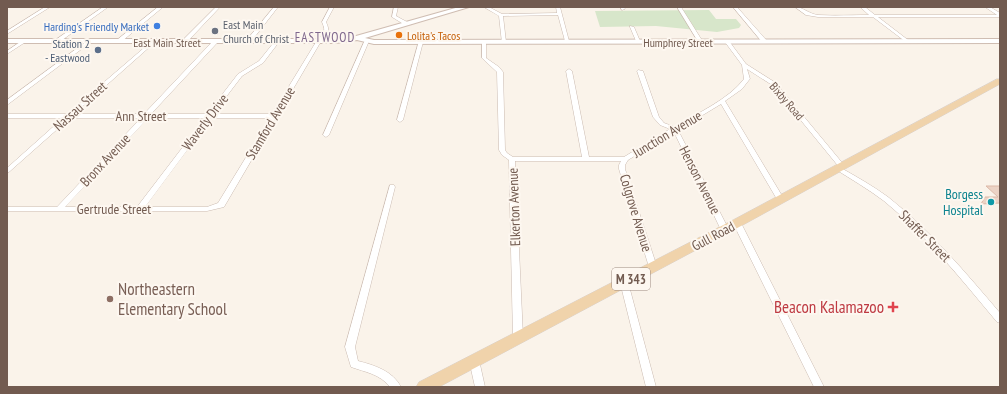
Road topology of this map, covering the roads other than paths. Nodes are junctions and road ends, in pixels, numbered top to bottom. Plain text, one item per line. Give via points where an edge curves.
1 (48, 7) edge
2 (106, 7) edge
3 (161, 7) edge
4 (218, 7) edge
5 (276, 7) edge
6 (332, 7) edge
7 (396, 7) edge
8 (466, 7) edge
9 (486, 7) edge
10 (558, 7) edge
11 (679, 7) edge
12 (735, 7) edge
13 (797, 7) edge
14 (862, 7) edge
15 (987, 7) edge
16 (560, 14) junction
17 (501, 15) junction
18 (1000, 15) edge
19 (874, 16) junction
20 (407, 24) junction
21 (632, 27) dead end
22 (7, 33) edge
23 (357, 38) junction
24 (7, 41) edge
25 (25, 41) junction
26 (367, 41) junction
27 (567, 41) junction
28 (638, 41) junction
29 (906, 41) junction
30 (1000, 41) edge
31 (56, 42) junction
32 (89, 42) junction
33 (119, 42) junction
34 (152, 42) junction
35 (184, 42) junction
36 (215, 42) junction
37 (248, 42) junction
38 (277, 42) junction
39 (318, 42) junction
40 (421, 42) junction
41 (484, 42) junction
42 (504, 42) junction
43 (700, 42) junction
44 (728, 42) junction
45 (765, 42) junction
46 (7, 53) edge
47 (744, 64) junction
48 (569, 71) dead end
49 (640, 71) dead end
50 (1000, 81) edge
51 (722, 101) junction
52 (7, 103) edge
53 (7, 116) edge
54 (69, 116) junction
55 (146, 116) junction
56 (209, 116) junction
57 (274, 116) junction
58 (400, 120) dead end
59 (674, 129) junction
60 (326, 134) dead end
61 (512, 159) junction
62 (586, 159) junction
63 (625, 159) junction
64 (839, 167) junction
65 (7, 171) edge
66 (392, 187) dead end
67 (780, 199) junction
68 (221, 205) joint
69 (7, 208) edge
70 (60, 208) junction
71 (139, 209) junction
72 (737, 223) junction
73 (725, 230) junction
74 (653, 267) junction
75 (624, 282) junction
76 (1000, 319) edge
77 (518, 337) junction
78 (474, 360) junction
79 (396, 387) edge
80 (424, 387) edge
81 (480, 387) edge
82 (651, 387) edge
83 (820, 387) edge

1 - 22 street
2 - 31 street
3 - 33 street
4 - 35 street
5 - 37 street
6 - 39 street, Stamford Avenue via 324,22 327,27 326,33
7 - 20 street via 394,16
8 - 20 street, East Main Street
9 - 17 street
10 - 16 street
11 - 43 street
12 - 45 street
13 - 19 street via 811,15
14 - 19 street
15 - 18 street
16 - 17 street
16 - 27 street
17 - 42 street
18 - 19 street
19 - 29 street
20 - 23 street, East Main Street
21 - 28 street
23 - 26 street, Humphrey Street
23 - 39 street, East Main Street
24 - 25 street, East Main Street
25 - 31 street, East Main Street
25 - 46 street
26 - 40 street, Humphrey Street
26 - 60 street
27 - 28 street, Humphrey Street
27 - 42 street, Humphrey Street
28 - 43 street, Humphrey Street
29 - 30 street, Humphrey Street
29 - 45 street, Humphrey Street
31 - 32 street, East Main Street
32 - 33 street, East Main Street
32 - 52 street
33 - 34 street, East Main Street
34 - 35 street, East Main Street
34 - 54 street, Nassau Street
35 - 36 street, East Main Street
36 - 37 street, East Main Street
36 - 55 street, Bronx Avenue
37 - 38 street, East Main Street
38 - 39 street, East Main Street
38 - 56 street, Waverly Drive via 261,62 240,75
39 - 57 street, Stamford Avenue
40 - 41 street, Humphrey Street
40 - 58 street
41 - 42 street, Humphrey Street
41 - 61 street, Elkerton Avenue via 485,59 500,72 502,150
43 - 44 street, Humphrey Street
44 - 45 street, Humphrey Street
44 - 47 street, Bixby Road
47 - 51 street, Junction Avenue via 747,79 740,88
47 - 64 street, Bixby Road via 774,84
48 - 62 street
49 - 59 street, Henson Avenue via 656,117 662,124
50 - 64 main road, Gull Road / M 343
51 - 59 street, Junction Avenue
51 - 67 street
53 - 54 street, Ann Street
54 - 55 street, Ann Street
54 - 65 street, Nassau Street
55 - 56 street, Ann Street
55 - 70 street, Bronx Avenue
56 - 57 street, Ann Street
56 - 71 street, Waverly Drive
57 - 68 street, Stamford Avenue
59 - 63 street, Junction Avenue
59 - 73 street, Henson Avenue
61 - 62 street, Junction Avenue
61 - 77 street, Elkerton Avenue
62 - 63 street, Junction Avenue
63 - 74 street, Colgrove Avenue via 622,169
64 - 67 main road, Gull Road / M 343
64 - 76 street, Shaffer Street via 906,214 946,255
66 - 79 street via 350,347 354,364 387,377
67 - 72 main road, Gull Road / M 343
68 - 71 street, Gertrude Street via 207,209
69 - 70 street, Gertrude Street
70 - 71 street, Gertrude Street
72 - 73 main road, Gull Road / M 343
72 - 83 street, Henson Avenue
73 - 74 main road, Gull Road / M 343
74 - 75 main road, Gull Road / M 343
75 - 77 main road, Gull Road / M 343
75 - 82 street
77 - 78 main road, Gull Road / M 343
78 - 80 main road, Gull Road / M 343
78 - 81 street

